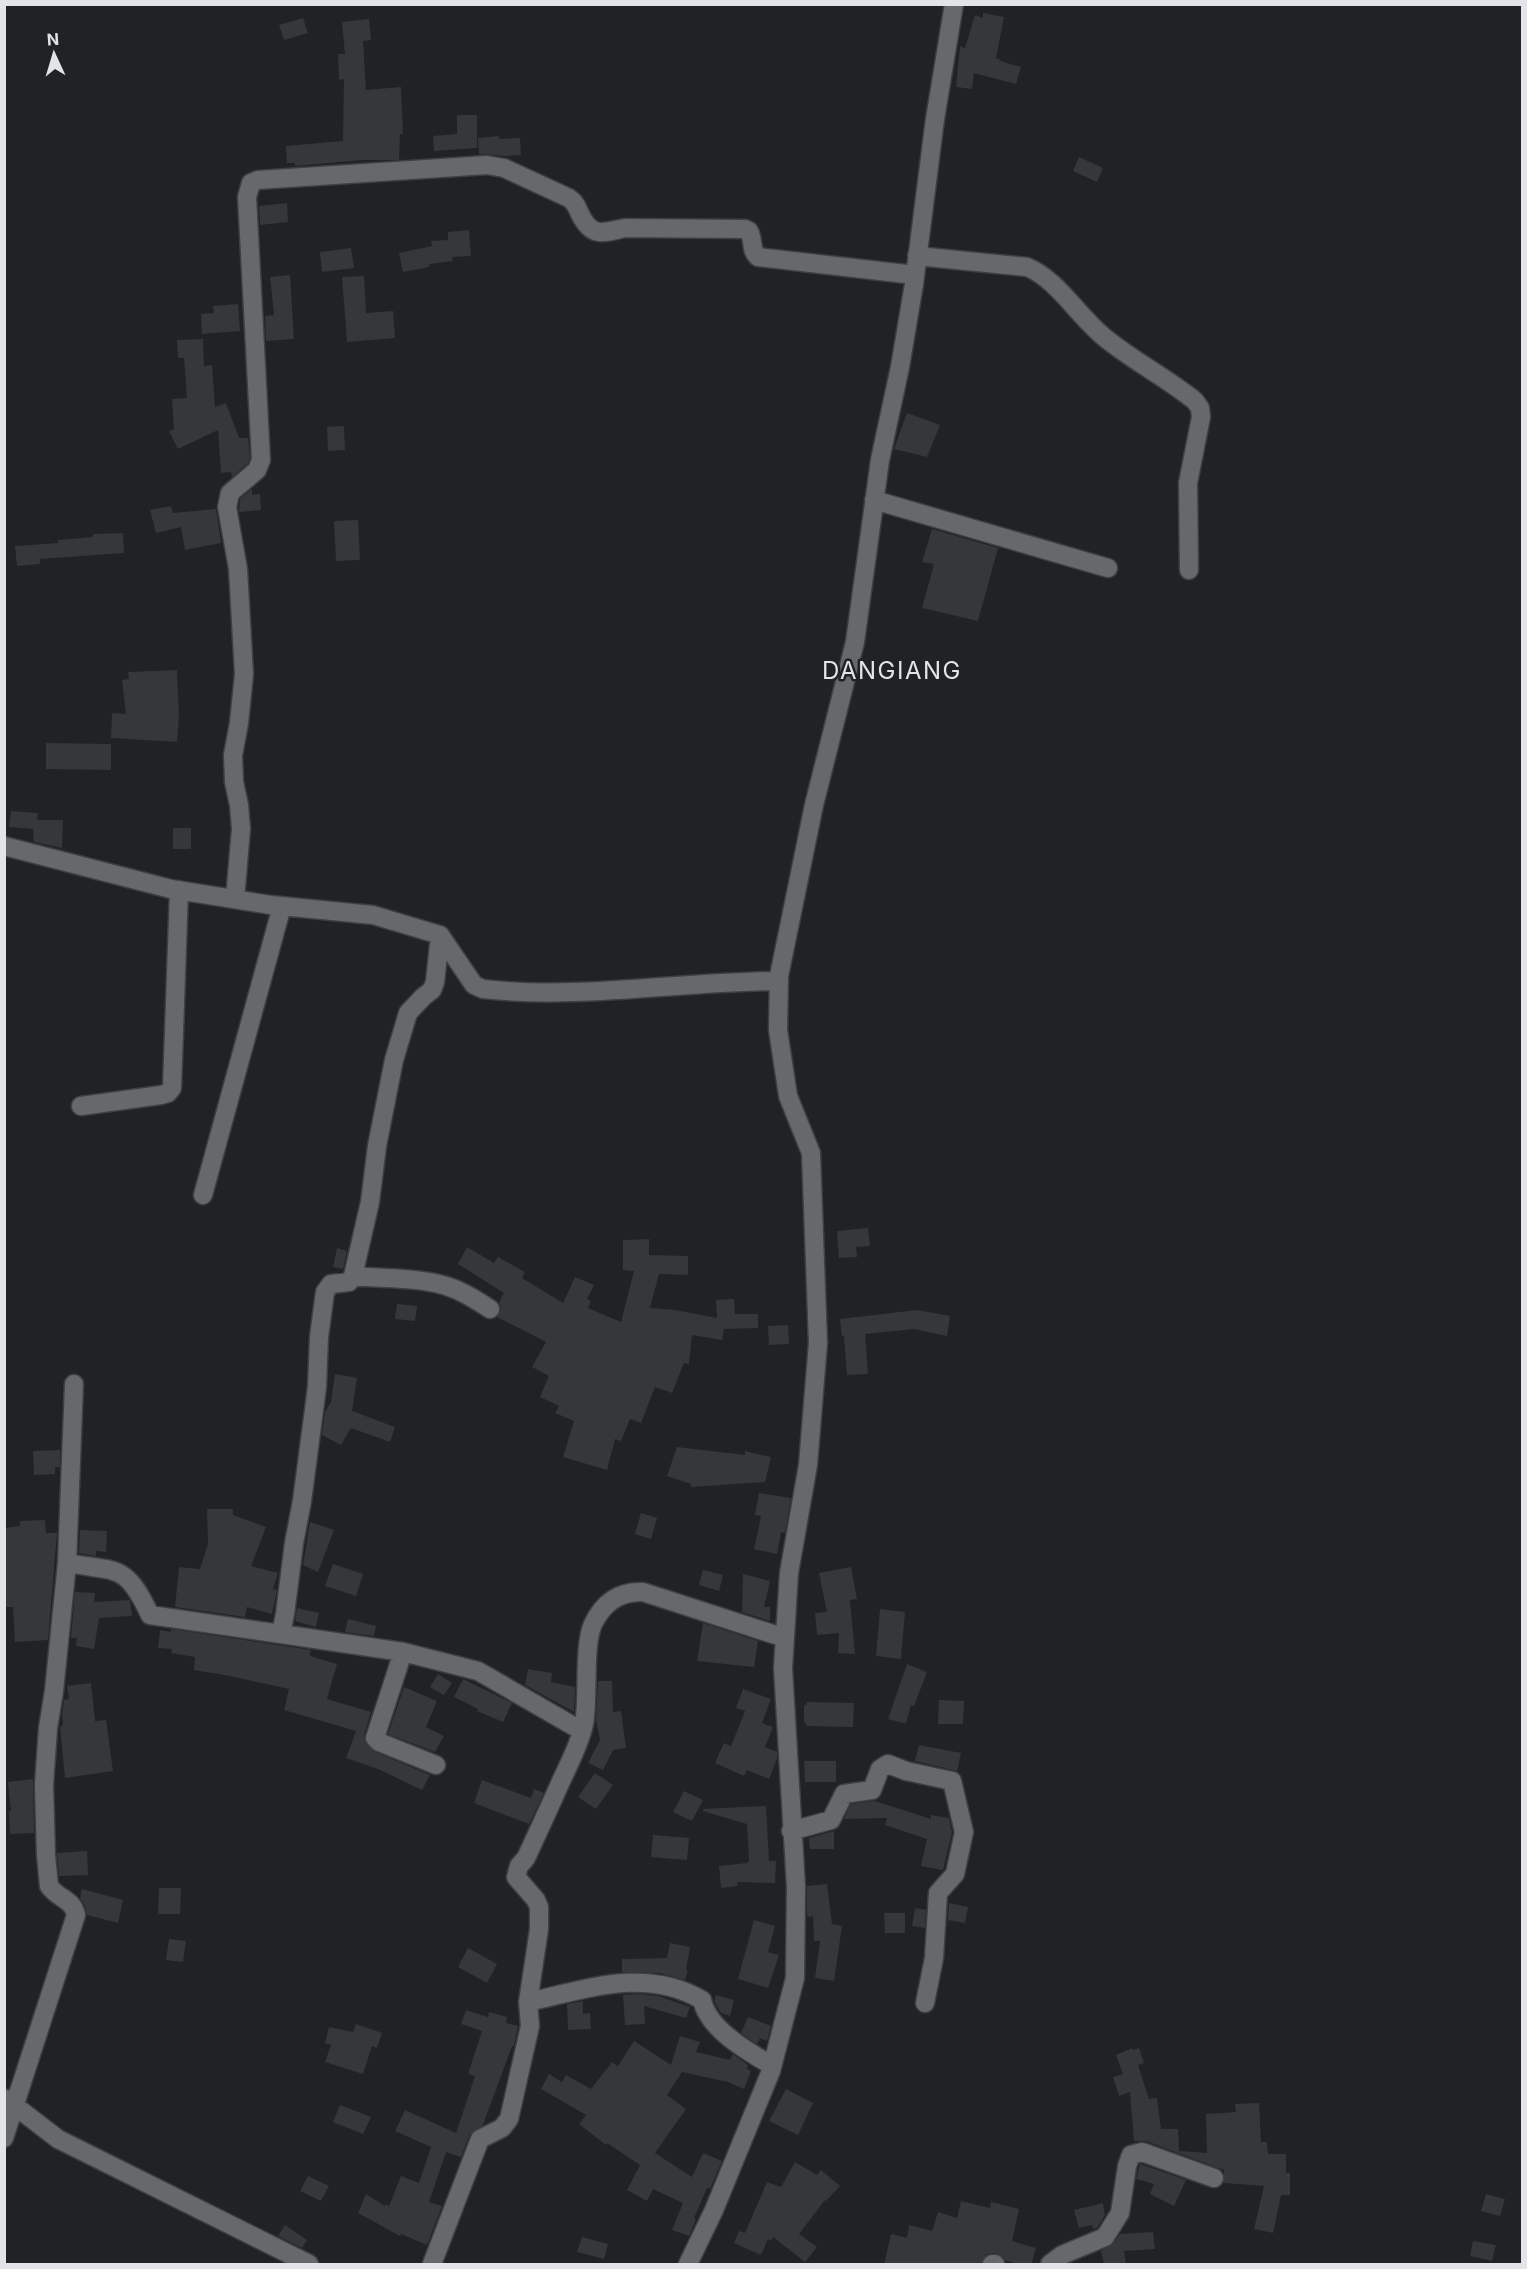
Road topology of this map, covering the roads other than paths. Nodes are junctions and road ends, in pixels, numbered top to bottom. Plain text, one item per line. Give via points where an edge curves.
1 (954, 4) edge
2 (916, 256) junction
3 (915, 275) junction
4 (874, 500) junction
5 (1108, 568) dead end
6 (1189, 570) dead end
7 (4, 846) edge
8 (179, 890) junction
9 (235, 899) junction
10 (282, 906) junction
11 (440, 935) junction
12 (779, 981) junction
13 (81, 1106) dead end
14 (203, 1195) dead end
15 (353, 1276) junction
16 (490, 1309) dead end
17 (74, 1384) dead end
18 (66, 1563) junction
19 (281, 1634) junction
20 (785, 1638) junction
21 (402, 1652) junction
22 (582, 1731) junction
23 (436, 1765) dead end
24 (791, 1831) junction
25 (528, 2002) junction
26 (925, 2003) dead end
27 (771, 2065) junction
28 (10, 2102) edge
29 (4, 2138) edge
30 (1214, 2178) dead end
31 (309, 2265) edge
32 (432, 2265) edge
33 (688, 2265) edge
34 (1050, 2265) edge

1 - 2 street
2 - 3 street
2 - 6 street via 1027,267 1039,272 1094,329 1195,401 1201,417 1188,483
3 - 4 street
3 - 9 street via 758,257 752,236 745,229 593,231 586,227 569,198 504,168 487,165 251,183 247,197 261,460 257,470 230,493 227,507 238,569 243,674 233,755 241,829
4 - 5 street
4 - 12 street via 855,642 814,805
7 - 8 street
8 - 9 street
8 - 13 street via 172,1088 161,1095
9 - 10 street
10 - 11 street via 373,915
10 - 14 street
11 - 12 street via 474,985 483,989 600,992
11 - 15 street via 435,982 408,1013 394,1060 370,1203
12 - 20 street via 778,1030 788,1096 811,1153 818,1343 808,1465 789,1573
15 - 16 street via 434,1283 470,1296
15 - 19 street via 349,1282 331,1284 325,1292 317,1387
17 - 18 street
18 - 19 street via 117,1570 132,1581 150,1615
18 - 28 street via 44,1785 49,1886 75,1907 76,1916
19 - 21 street
20 - 22 street via 643,1592 628,1592 601,1611 592,1626
20 - 24 street
21 - 22 street via 489,1676
21 - 23 street via 375,1738
22 - 25 street via 516,1877 539,1907
24 - 26 street via 831,1820 844,1794 872,1790 884,1765 952,1781 964,1832 955,1874 939,1893 934,1958
24 - 27 street via 796,1887 795,1978
25 - 27 street via 617,1983 647,1982 702,2000 706,2014 737,2045
25 - 32 street via 530,2026 509,2119 502,2128 480,2139
27 - 33 street
28 - 29 street
28 - 31 street via 58,2139
30 - 34 street via 1142,2152 1131,2155 1120,2213 1105,2237 1062,2255

